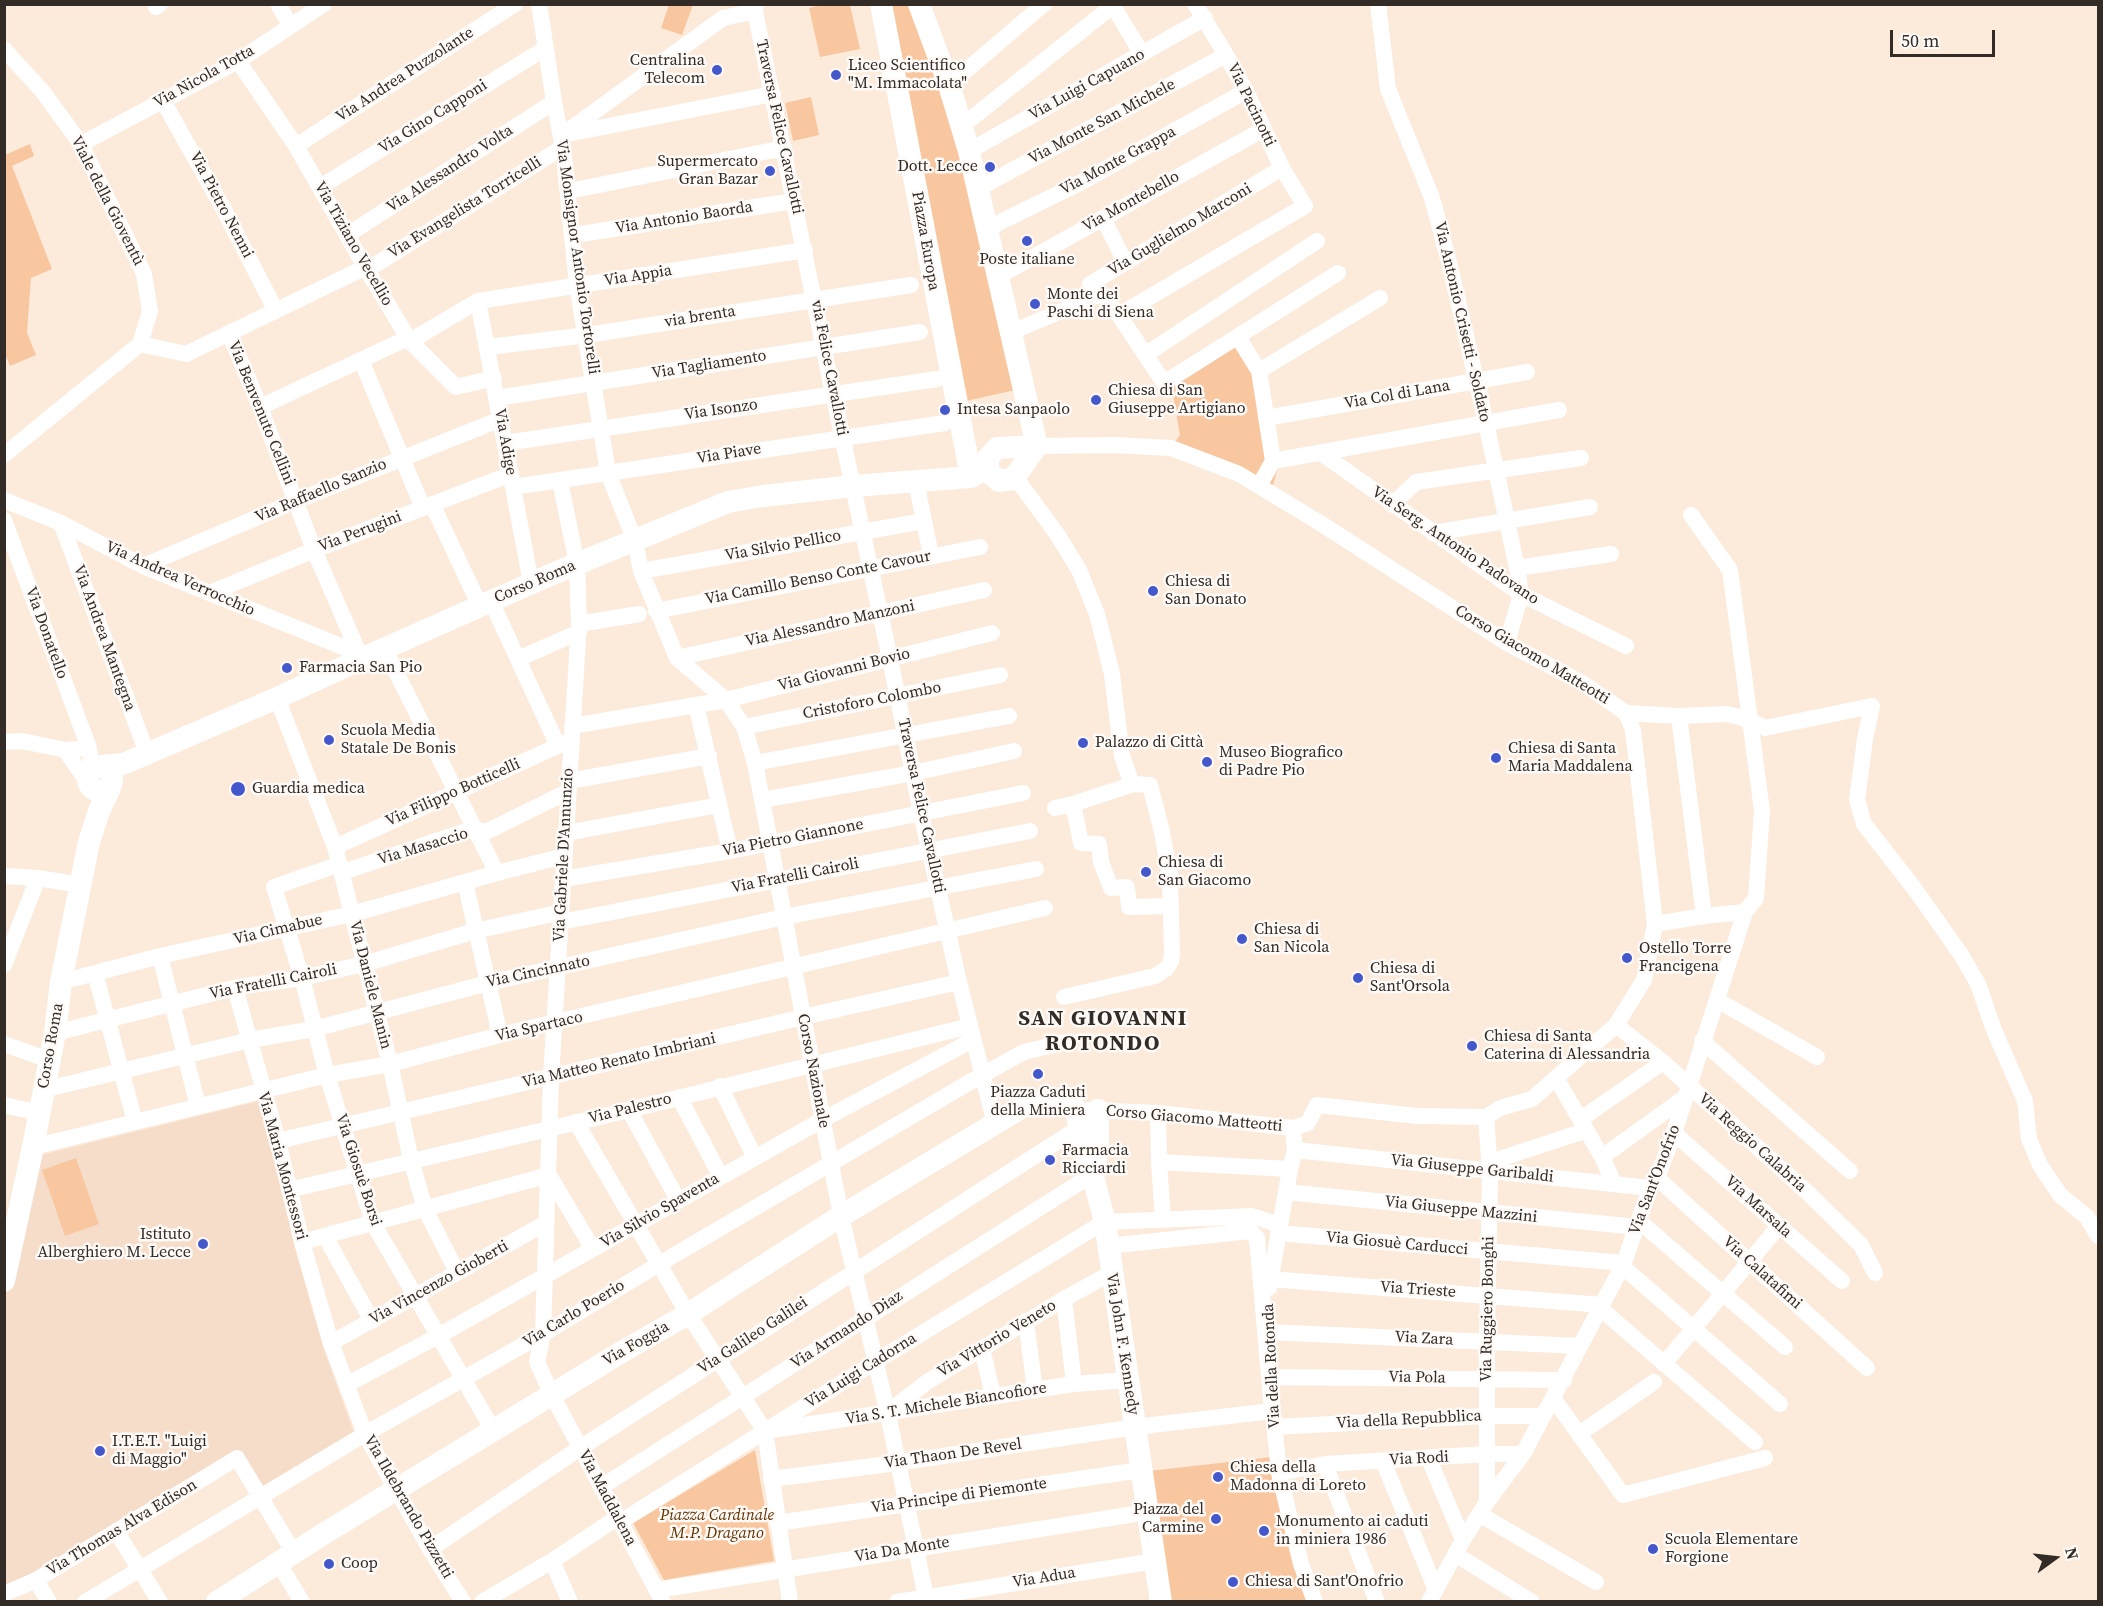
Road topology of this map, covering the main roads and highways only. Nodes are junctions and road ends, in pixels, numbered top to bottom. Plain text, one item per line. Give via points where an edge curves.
1 (881, 4) edge
2 (919, 4) edge
3 (1037, 446) junction
4 (1007, 448) junction
5 (978, 465) junction
6 (1018, 474) junction
7 (1098, 1110) road end
8 (1072, 1112) joint
9 (1093, 1174) junction
10 (10, 1228) edge
11 (4, 1281) edge
12 (216, 1602) edge
13 (1161, 1602) edge

1 - 5 main road, Piazza Europa
2 - 3 main road via 949,85 979,188
3 - 4 main road
3 - 6 main road
4 - 5 main road via 994,450
4 - 6 main road via 1019,456
5 - 6 main road via 999,481 1009,481
5 - 10 main road, Corso Roma via 916,482 728,502 359,656 277,698 123,764 97,783 33,1147
7 - 9 main road
8 - 9 main road, Via John F. Kennedy
8 - 12 main road, Via Foggia via 1026,1105
9 - 13 main road, Via John F. Kennedy via 1106,1232
10 - 11 main road, Corso Roma

